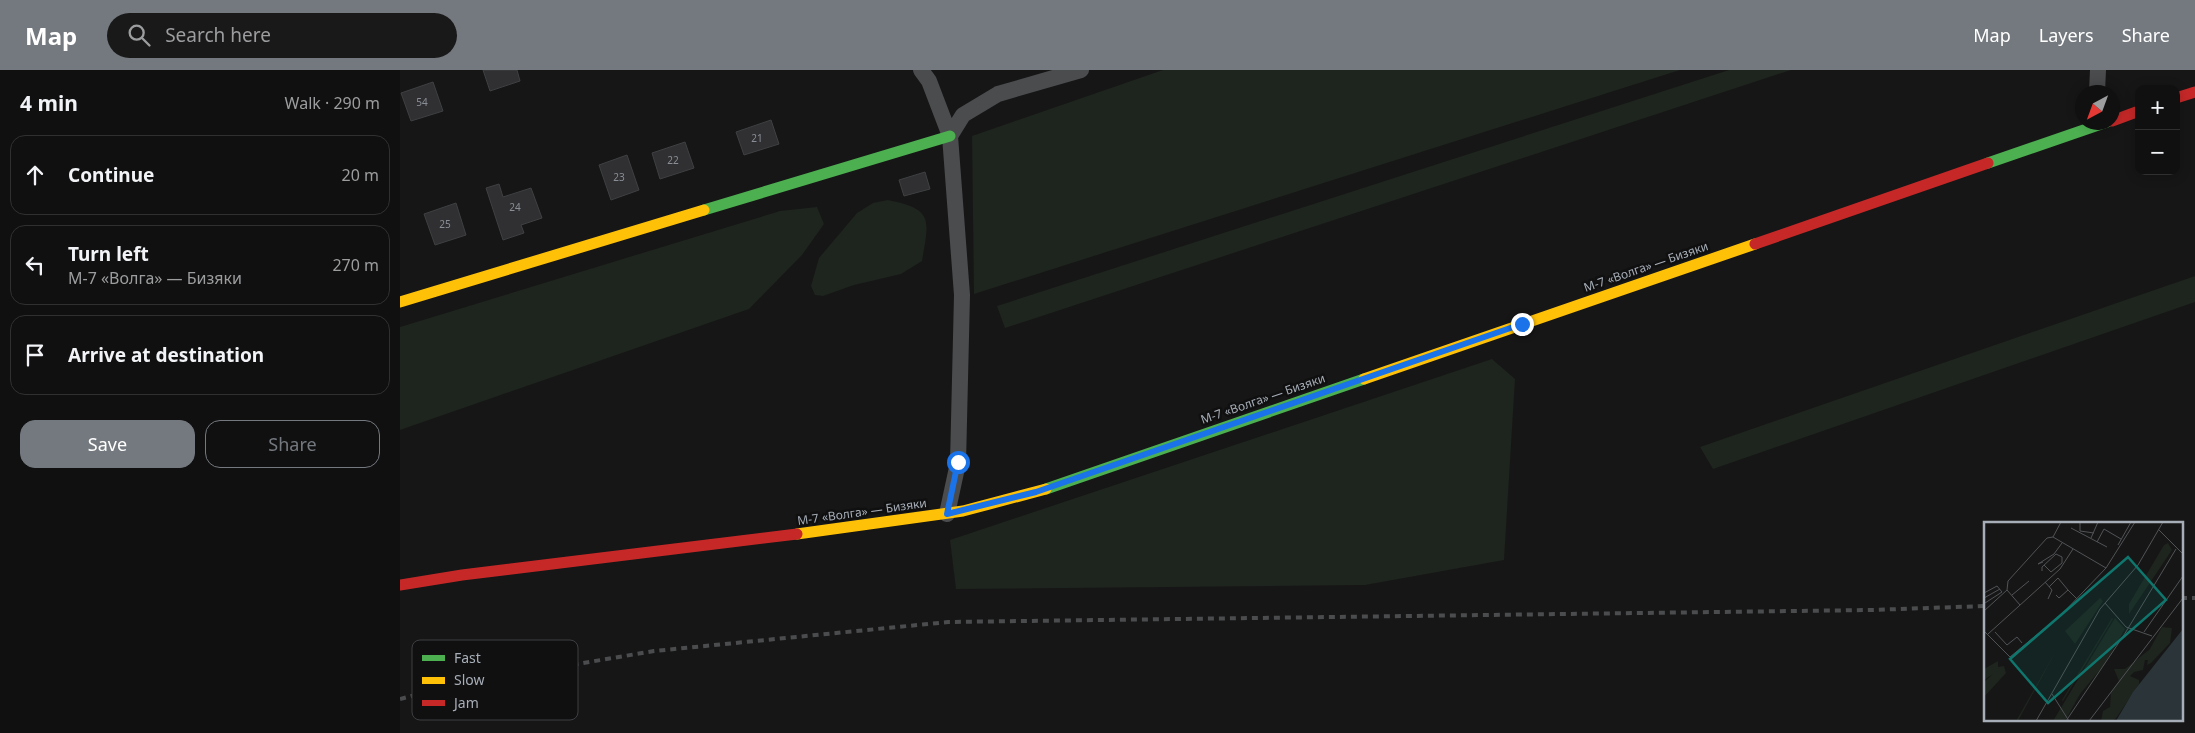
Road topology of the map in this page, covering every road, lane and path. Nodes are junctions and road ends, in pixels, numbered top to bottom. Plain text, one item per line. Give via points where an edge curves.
1 (921, 70) edge
2 (1080, 70) edge
3 (2098, 70) edge
4 (2097, 85) edge
5 (2195, 92) edge
6 (2180, 97) edge
7 (2135, 112) edge
8 (2120, 117) edge
9 (2082, 130) edge
10 (950, 136) junction
11 (400, 302) edge
12 (947, 514) junction
13 (400, 585) edge

1 - 10 street via 929,81
2 - 10 street via 998,94 963,115
3 - 4 street
5 - 6 main road
7 - 8 main road
9 - 12 main road, М-7 «Волга» — Бизяки via 1036,492
10 - 11 main road
10 - 12 street via 962,296 958,462
12 - 13 main road, М-7 «Волга» — Бизяки via 462,574

